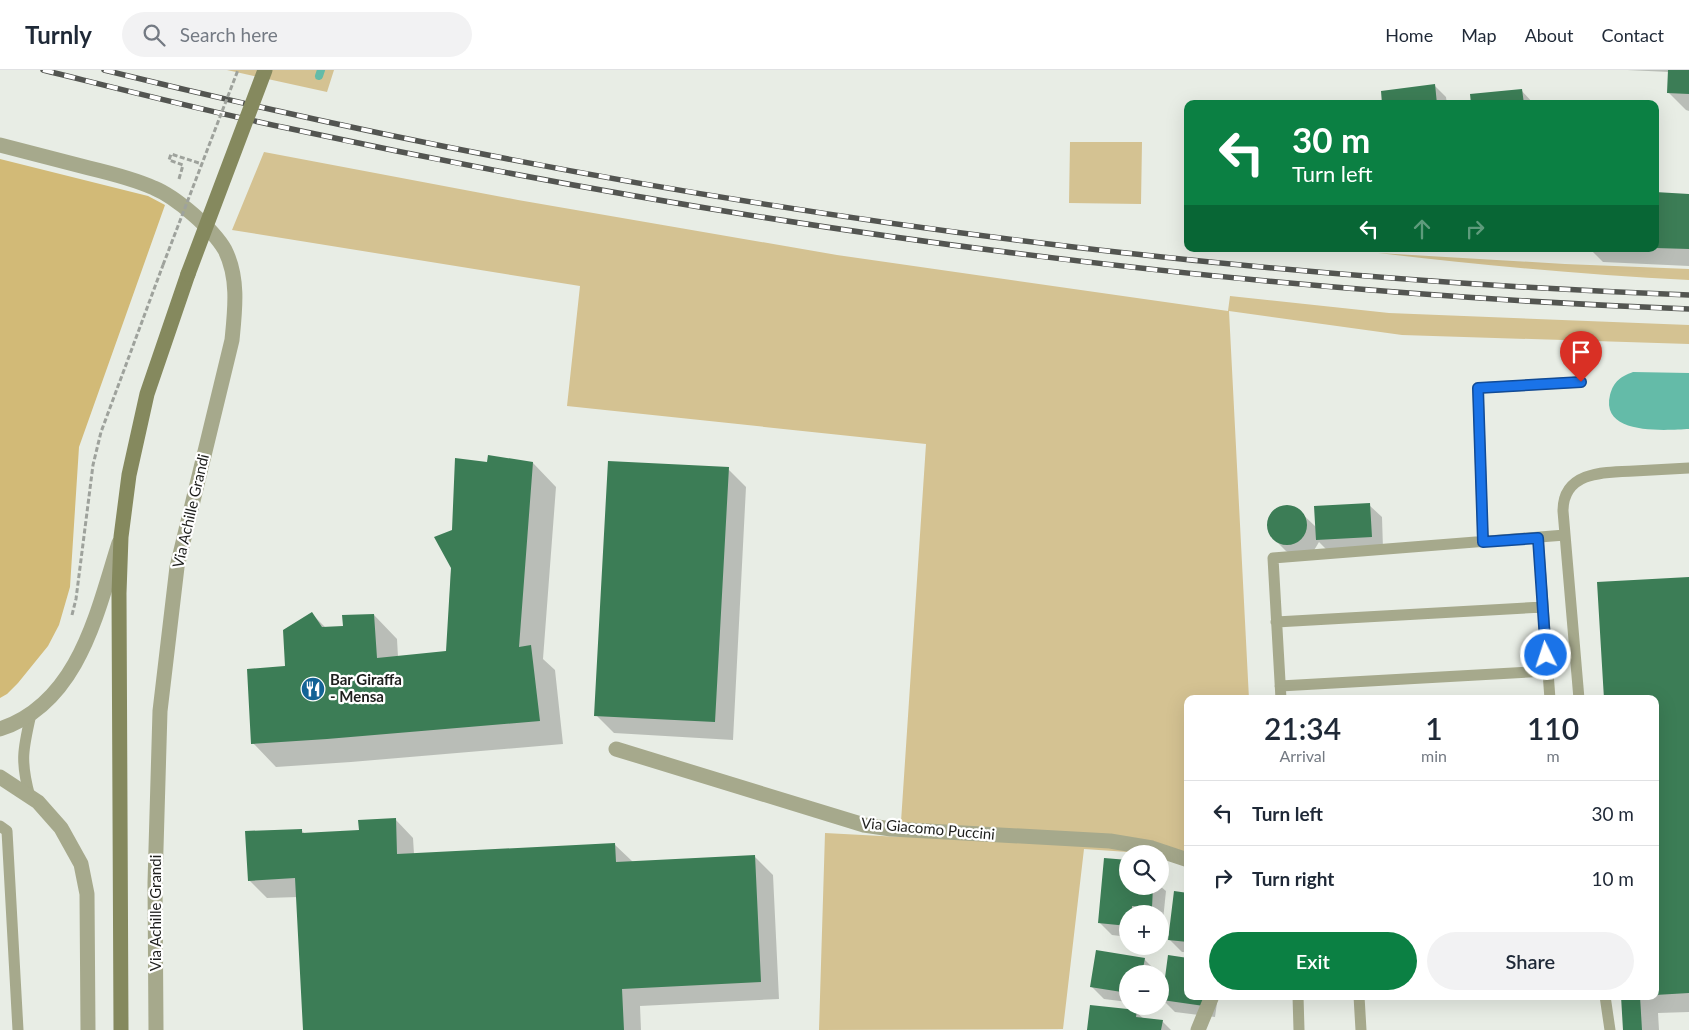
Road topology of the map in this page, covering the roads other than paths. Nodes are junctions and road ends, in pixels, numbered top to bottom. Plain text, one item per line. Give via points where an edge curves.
1 (265, 70) edge
2 (0, 145) edge
3 (1581, 382) dead end
4 (1689, 468) edge
5 (1565, 535) junction
6 (121, 537) junction
7 (1538, 538) junction
8 (1483, 542) junction
9 (1543, 607) junction
10 (1276, 622) junction
11 (1548, 671) junction
12 (1280, 686) junction
13 (1280, 695) edge
14 (1550, 695) edge
15 (1579, 695) edge
16 (31, 714) junction
17 (0, 728) edge
18 (616, 749) dead end
19 (0, 777) edge
20 (30, 797) junction
21 (0, 826) edge
22 (1184, 859) edge
23 (1210, 1000) edge
24 (1298, 1000) edge
25 (1359, 1000) edge
26 (1606, 1000) edge
27 (18, 1030) edge
28 (88, 1030) edge
29 (121, 1030) edge
30 (156, 1030) edge
31 (1198, 1030) edge
32 (1299, 1030) edge
33 (1361, 1030) edge
34 (1610, 1030) edge

1 - 6 main road, bridge via 188,274 147,394 129,475
2 - 30 street, Via Achille Grandi via 155,188 176,201 213,233 225,251 234,280 236,306 232,340 176,567 160,711 155,883
3 - 8 lane via 1478,388
4 - 5 lane via 1594,474 1576,482 1563,502
5 - 7 lane
5 - 15 lane
6 - 16 street via 94,620 73,669 60,688
6 - 29 main road
7 - 8 lane
7 - 9 lane
8 - 10 lane via 1273,558
9 - 10 lane
9 - 11 lane
10 - 12 lane
11 - 12 lane
11 - 14 lane
12 - 13 lane
16 - 17 street
16 - 20 lane via 22,754
18 - 22 street, Via Giacomo Puccini via 864,825 1116,842 1152,848
19 - 20 street
20 - 28 street via 60,828 81,864 88,894
21 - 27 lane via 7,831
23 - 31 street
24 - 32 lane
25 - 33 lane
26 - 34 lane

